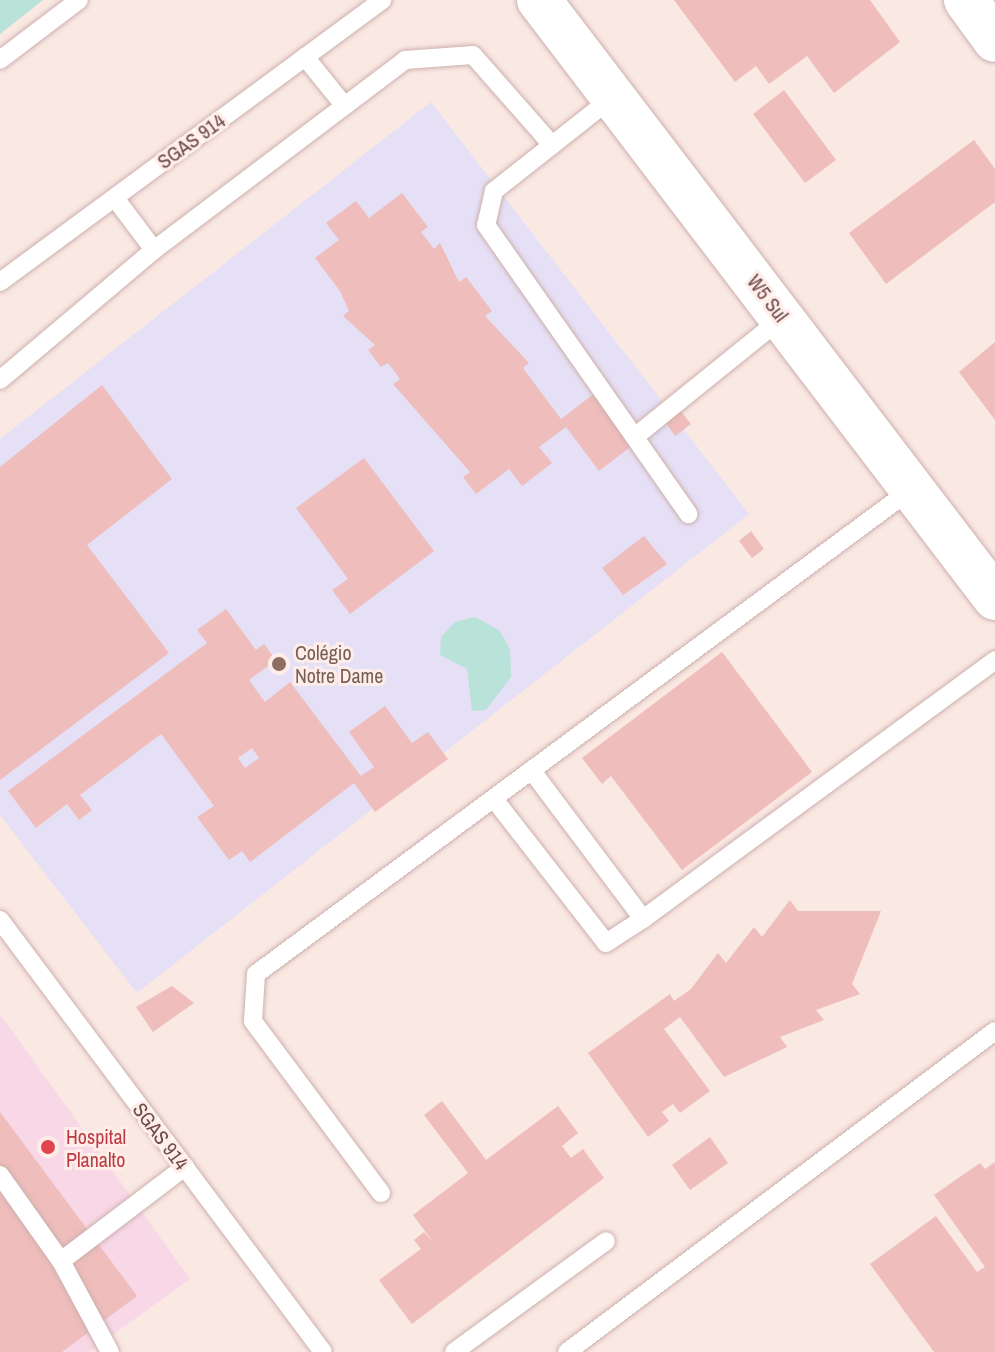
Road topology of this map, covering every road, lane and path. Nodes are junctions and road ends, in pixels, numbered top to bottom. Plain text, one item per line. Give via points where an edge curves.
1 (79, 0) edge
2 (382, 0) edge
3 (966, 0) edge
4 (542, 1) edge
5 (995, 40) edge
6 (305, 57) junction
7 (0, 60) edge
8 (613, 97) junction
9 (343, 104) junction
10 (552, 145) junction
11 (115, 198) junction
12 (154, 250) junction
13 (0, 282) edge
14 (783, 317) junction
15 (0, 380) edge
16 (637, 435) junction
17 (913, 488) junction
18 (688, 514) dead end
19 (995, 598) edge
20 (995, 660) edge
21 (532, 771) junction
22 (494, 799) junction
23 (643, 919) junction
24 (0, 920) edge
25 (995, 1031) edge
26 (185, 1167) junction
27 (0, 1175) edge
28 (381, 1193) dead end
29 (606, 1241) dead end
30 (61, 1261) junction
31 (110, 1352) edge
32 (323, 1352) edge
33 (454, 1352) edge
34 (567, 1352) edge

1 - 7 lane
2 - 6 lane, SGAS 914
3 - 5 main road
4 - 8 main road, W5 Sul
6 - 9 lane
6 - 11 lane, SGAS 914
8 - 10 lane
8 - 14 main road, W5 Sul
9 - 10 lane via 405,60 473,55
9 - 12 lane
10 - 16 lane via 494,191 486,225
11 - 12 lane
11 - 13 lane, SGAS 914
12 - 15 lane
14 - 16 lane
14 - 17 main road, W5 Sul
16 - 18 lane
17 - 19 main road, W5 Sul
17 - 21 lane
20 - 23 lane
21 - 22 lane
21 - 23 lane
22 - 23 lane via 606,943
22 - 28 lane via 256,974 251,988 253,1021
24 - 26 lane, SGAS 914
25 - 34 lane
26 - 30 lane
26 - 32 lane, SGAS 914
27 - 30 lane
29 - 33 lane
30 - 31 lane

